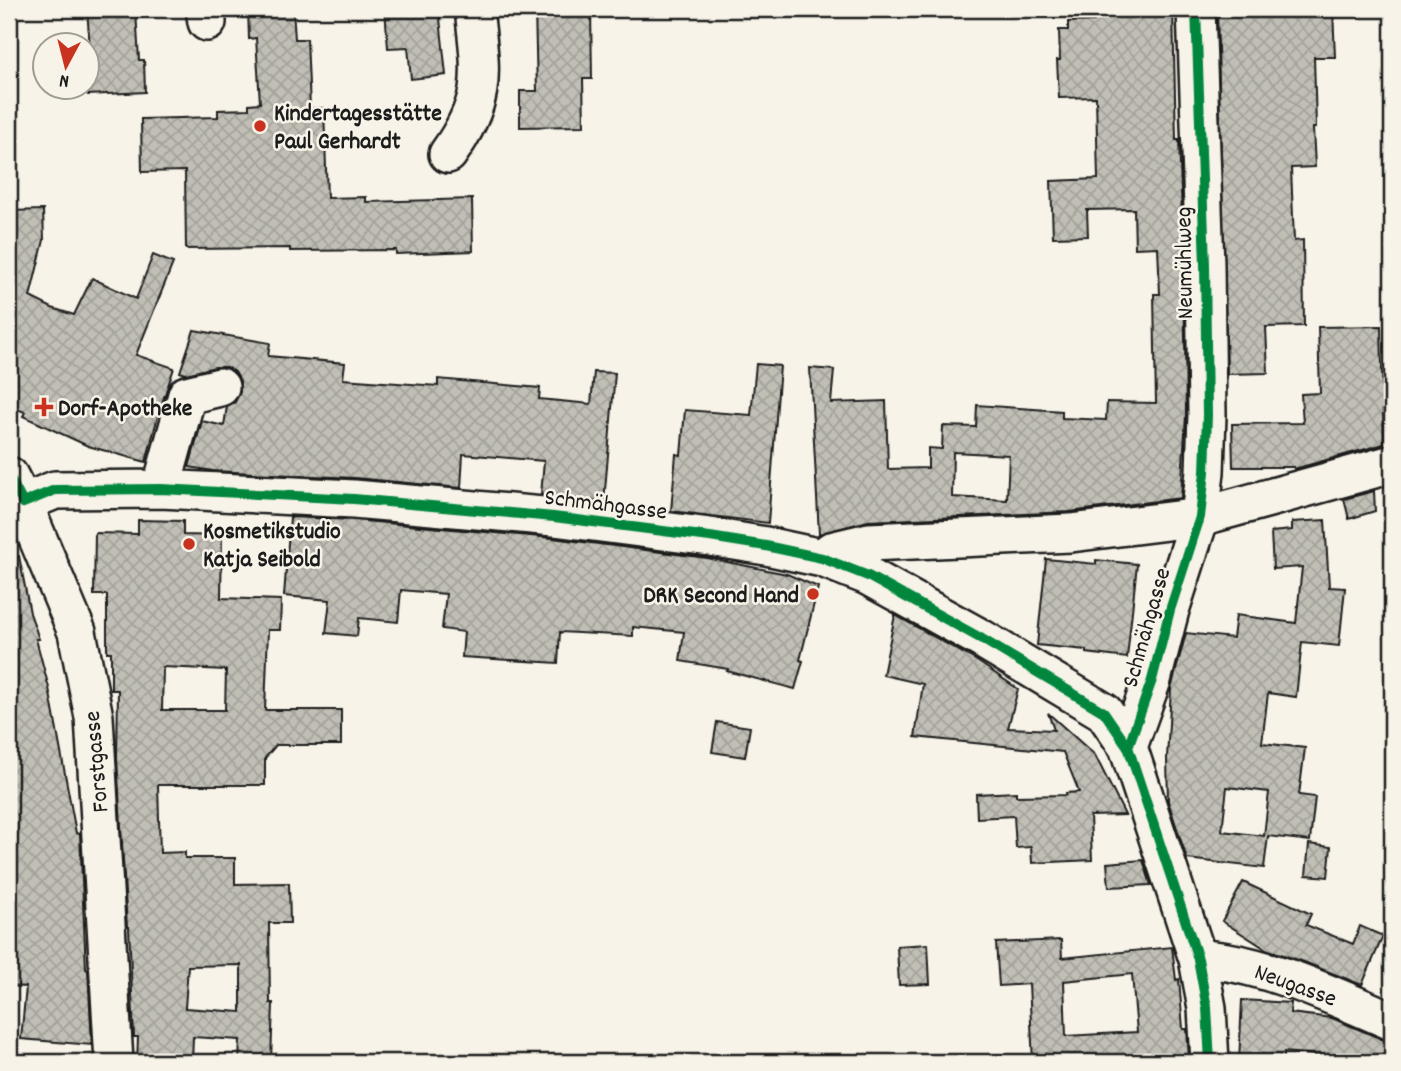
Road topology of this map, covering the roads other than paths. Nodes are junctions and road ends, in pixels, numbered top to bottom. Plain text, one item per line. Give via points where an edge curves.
1 (474, 9) edge
2 (1196, 9) edge
3 (448, 154) dead end
4 (220, 387) dead end
5 (1392, 464) edge
6 (16, 489) edge
7 (161, 489) junction
8 (1200, 517) junction
9 (822, 558) junction
10 (1128, 747) junction
11 (1198, 959) junction
12 (1392, 1021) edge
13 (114, 1062) edge
14 (1210, 1062) edge

1 - 3 street via 480,84 473,113
2 - 8 street, Neumühlweg via 1207,415
4 - 7 street via 187,395
5 - 8 street
6 - 7 street, Schmähgasse
6 - 13 street, Forstgasse via 77,632 94,717
7 - 9 street, Schmähgasse via 354,499 554,517 724,539
8 - 9 street via 1071,533 869,542 831,551
8 - 10 street, Schmähgasse
9 - 10 street, Schmähgasse via 879,582 1104,712
10 - 11 street, Schmähgasse
11 - 12 street, Neugasse via 1239,963
11 - 14 street, Schmähgasse

